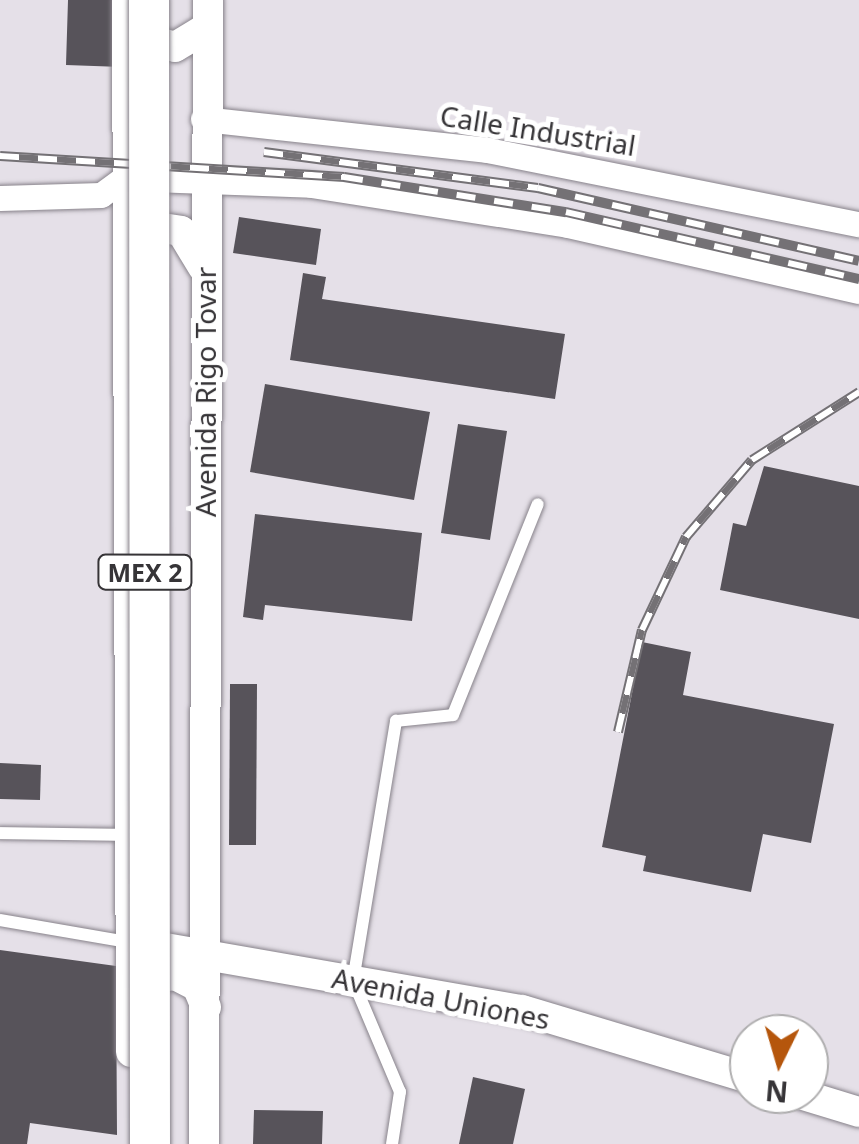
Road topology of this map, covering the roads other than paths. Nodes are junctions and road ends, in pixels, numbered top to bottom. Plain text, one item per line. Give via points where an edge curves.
1 (128, 0) edge
2 (149, 0) edge
3 (177, 0) edge
4 (208, 14) edge
5 (204, 119) junction
6 (124, 178) junction
7 (201, 178) junction
8 (0, 198) edge
9 (859, 224) edge
10 (206, 274) junction
11 (124, 275) junction
12 (859, 290) edge
13 (538, 504) dead end
14 (0, 833) edge
15 (127, 835) junction
16 (0, 920) edge
17 (128, 942) junction
18 (206, 955) junction
19 (353, 981) junction
20 (206, 1007) junction
21 (130, 1016) junction
22 (729, 1072) edge
23 (829, 1103) edge
24 (859, 1112) edge
25 (133, 1144) edge
26 (150, 1144) edge
27 (174, 1144) edge
28 (204, 1144) edge
29 (392, 1144) edge

1 - 4 street via 142,38 158,46 192,42
1 - 6 street
2 - 26 highway, MEX 2, bridge
3 - 27 highway, Avenida Rigo Tovar / MEX 2
4 - 5 street, Avenida Rigo Tovar
5 - 7 street, Avenida Rigo Tovar
5 - 9 street, Calle Industrial via 487,150
6 - 7 street
6 - 8 street via 100,195
6 - 11 street
7 - 10 street, Avenida Rigo Tovar
7 - 12 street via 311,185 568,225
10 - 11 street via 191,238 156,227 134,238
10 - 18 street, Avenida Rigo Tovar
11 - 15 street
13 - 19 lane via 452,716 396,721
14 - 15 lane
15 - 17 street
16 - 17 lane
17 - 18 street, Avenida Uniones
17 - 21 street
18 - 19 street, Avenida Uniones
18 - 20 street, Avenida Rigo Tovar
19 - 22 street, Avenida Uniones via 558,1019
19 - 29 lane via 400,1092
20 - 21 street via 187,979 162,975 140,985
20 - 28 street, Avenida Rigo Tovar
21 - 25 street
23 - 24 street

